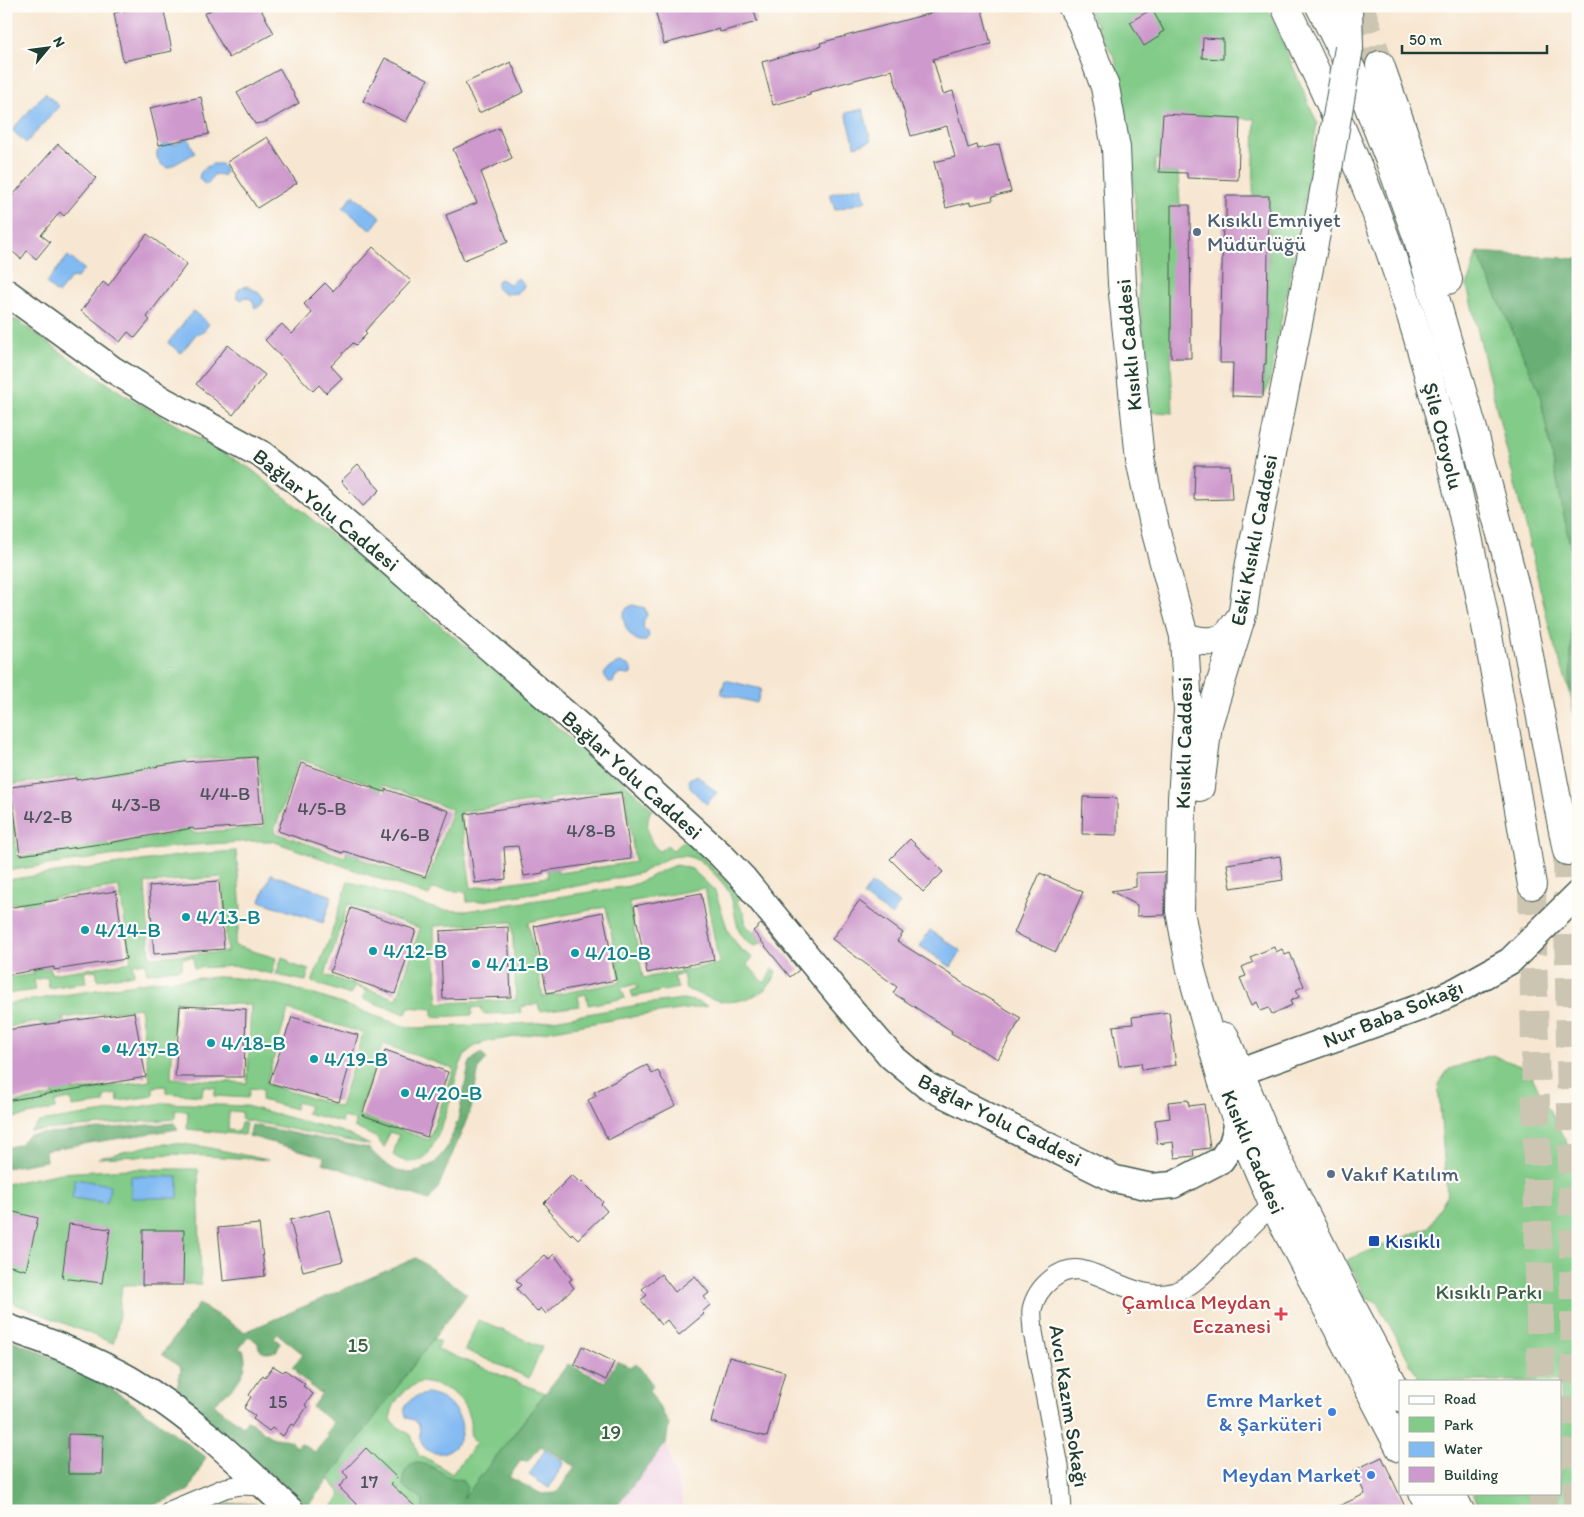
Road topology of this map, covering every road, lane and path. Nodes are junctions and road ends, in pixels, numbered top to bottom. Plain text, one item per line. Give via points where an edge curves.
1 (1072, 6) edge
2 (1285, 6) edge
3 (1320, 6) edge
4 (1348, 6) edge
5 (1362, 6) edge
6 (1349, 48) junction
7 (1380, 65) tunnel mouth
8 (6, 292) edge
9 (1517, 594) junction
10 (1242, 614) junction
11 (1184, 636) junction
12 (1566, 851) tunnel mouth
13 (1532, 885) tunnel mouth
14 (1578, 894) edge
15 (1231, 1076) junction
16 (1238, 1123) junction
17 (1274, 1204) junction
18 (6, 1327) edge
19 (1399, 1395) edge
20 (1399, 1446) edge
21 (264, 1486) junction
22 (1424, 1494) edge
23 (1452, 1494) edge
24 (170, 1511) edge
25 (291, 1511) edge
26 (1062, 1511) edge
27 (1432, 1511) edge
28 (1460, 1511) edge

1 - 11 main road, Kısıklı Caddesi via 1105,87 1116,148 1122,284 1140,459
2 - 13 main road, Şile Otoyolu via 1351,148 1382,227 1421,347 1459,494
3 - 9 main road, Şile Otoyolu via 1365,96 1418,239
4 - 6 main road
5 - 6 main road, Eski Kısıklı Caddesi
6 - 10 main road, Eski Kısıklı Caddesi, bridge
7 - 9 main road via 1417,168 1438,239 1484,425
8 - 16 street, Bağlar Yolu Caddesi via 112,369 263,454 298,482 584,730 721,855 891,1056 927,1086 1115,1179 1151,1188 1173,1185 1221,1160 1232,1144
9 - 12 main road, Şile Otoyolu
10 - 11 main road via 1228,634 1214,641 1196,641
10 - 15 main road, Eski Kısıklı Caddesi via 1208,724 1200,778 1196,895 1209,977 1225,1037
11 - 15 main road, Kısıklı Caddesi via 1188,710 1180,911 1191,970
14 - 15 street, Nur Baba Sokağı via 1510,961 1456,991 1421,1007
15 - 16 main road, Kısıklı Caddesi
15 - 19 main road, Kısıklı Caddesi via 1266,1136
16 - 17 main road, Kısıklı Caddesi
17 - 20 main road, Kısıklı Caddesi
17 - 26 street, Avcı Kazım Sokağı via 1200,1277 1176,1292 1150,1295 1083,1270 1062,1272 1040,1291 1032,1310 1034,1332 1059,1466
18 - 21 street via 86,1358 132,1382 187,1419
21 - 24 street via 225,1488
21 - 25 street
22 - 27 main road
23 - 28 main road

